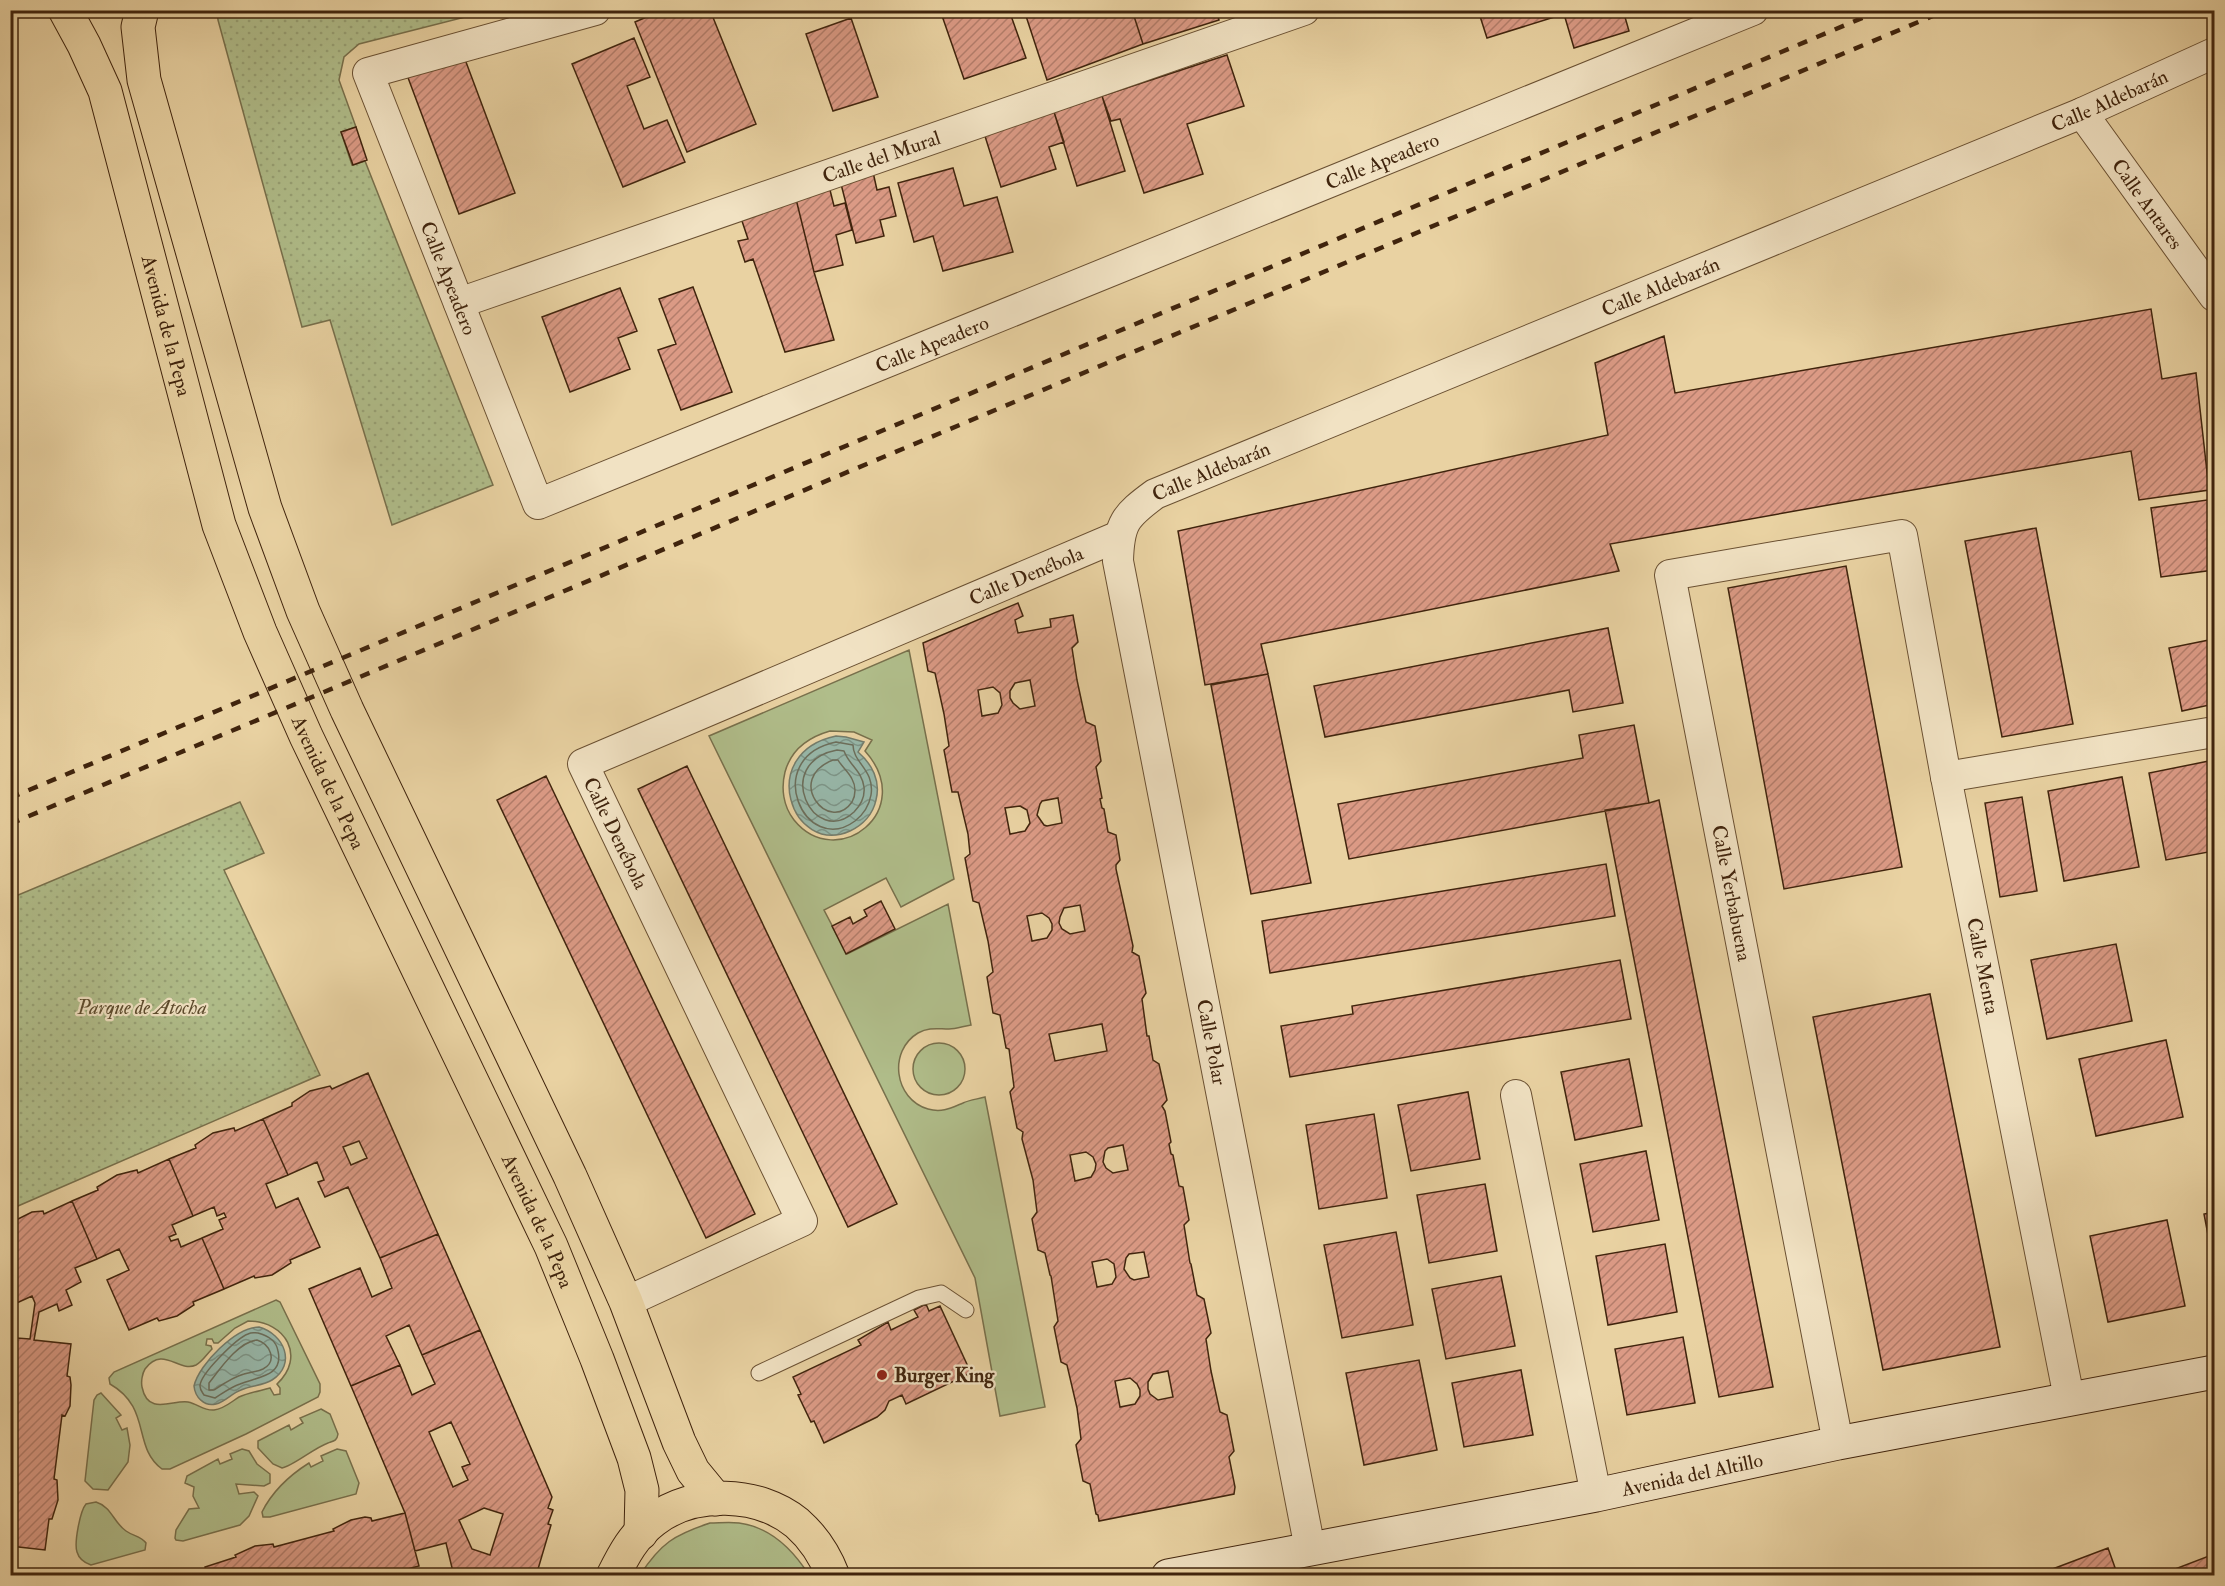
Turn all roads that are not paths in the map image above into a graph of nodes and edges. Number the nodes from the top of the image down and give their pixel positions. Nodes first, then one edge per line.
1 (65, 10) edge
2 (142, 10) edge
3 (595, 10) edge
4 (1304, 10) edge
5 (1753, 10) edge
6 (505, 22) edge
7 (2214, 53) edge
8 (2082, 113) junction
9 (2214, 296) edge
10 (459, 303) junction
11 (1902, 535) joint
12 (1119, 536) junction
13 (2214, 732) edge
14 (1946, 777) junction
15 (1516, 1095) dead end
16 (626, 1302) junction
17 (966, 1310) dead end
18 (2214, 1372) edge
19 (759, 1373) dead end
20 (2069, 1398) junction
21 (1838, 1443) junction
22 (1596, 1495) junction
23 (716, 1499) junction
24 (641, 1533) junction
25 (1310, 1549) junction
26 (613, 1575) edge
27 (833, 1575) edge
28 (1168, 1575) edge

1 - 24 main road, Avenida de la Pepa
2 - 16 main road
3 - 6 street
4 - 10 street, Calle del Mural
5 - 10 street, Calle Apeadero
6 - 10 street, Calle Apeadero
7 - 8 street, Calle Aldebarán
8 - 9 street, Calle Antares
8 - 12 street, Calle Aldebarán
11 - 14 street, Calle Menta
11 - 21 street, Calle Yerbabuena
12 - 16 street, Calle Denébola
12 - 25 street, Calle Polar
13 - 14 street
14 - 20 street, Calle Menta
15 - 22 street
16 - 23 main road
17 - 19 lane
18 - 20 street, Avenida del Altillo
20 - 21 street, Avenida del Altillo
21 - 22 street, Avenida del Altillo
22 - 25 street, Avenida del Altillo
23 - 24 main road
23 - 27 main road
24 - 26 main road
25 - 28 street, Avenida del Altillo

